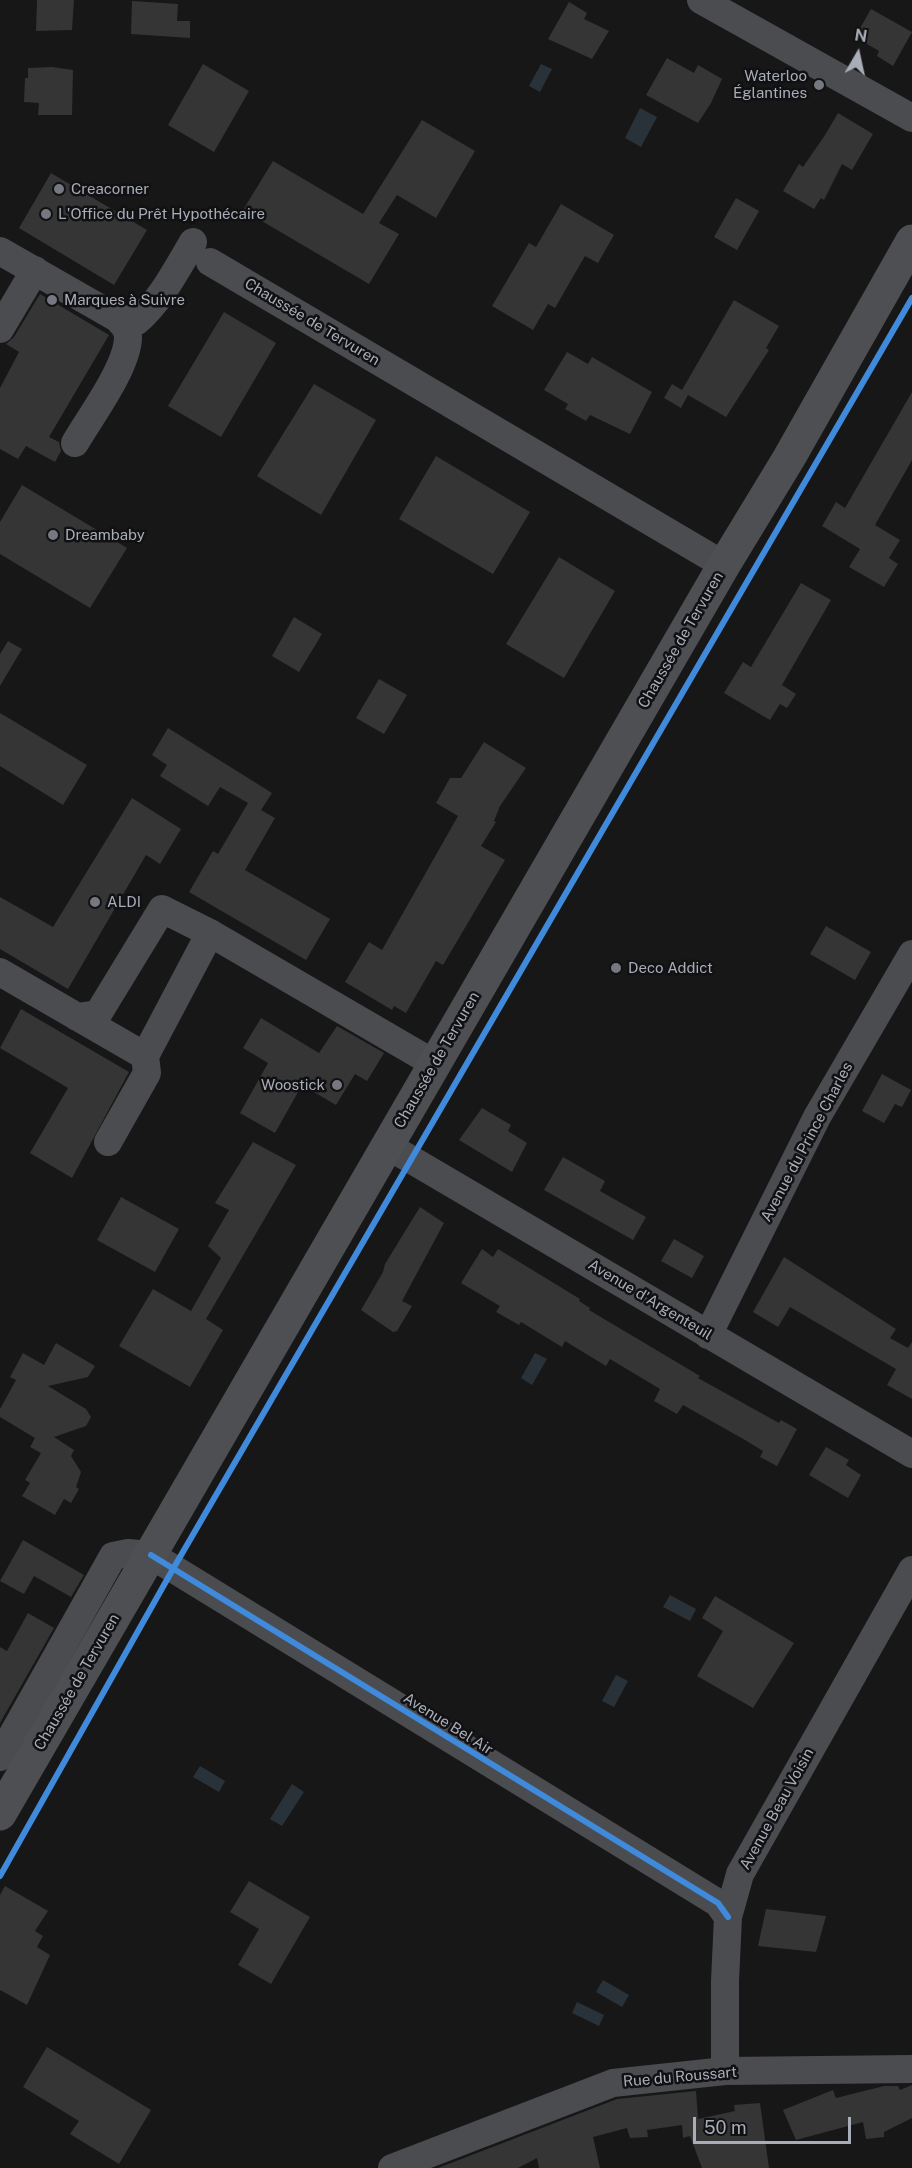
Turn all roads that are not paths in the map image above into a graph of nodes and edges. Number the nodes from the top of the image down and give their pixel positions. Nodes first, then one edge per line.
1 (701, 0) edge
2 (912, 118) edge
3 (912, 241) edge
4 (0, 251) edge
5 (35, 270) junction
6 (117, 318) junction
7 (0, 329) edge
8 (75, 443) dead end
9 (724, 566) junction
10 (210, 933) junction
11 (912, 954) edge
12 (0, 972) edge
13 (76, 1017) junction
14 (145, 1056) junction
15 (435, 1064) junction
16 (108, 1142) dead end
17 (388, 1146) junction
18 (708, 1335) junction
19 (912, 1454) edge
20 (151, 1555) junction
21 (912, 1570) edge
22 (0, 1757) edge
23 (1, 1810) edge
24 (728, 1917) junction
25 (912, 2069) edge
26 (725, 2071) junction
27 (392, 2168) edge

1 - 2 street
3 - 9 main road, Chaussée de Tervuren
4 - 5 street
5 - 6 street
5 - 7 street
6 - 8 street
6 - 9 street, Chaussée de Tervuren
9 - 15 main road, Chaussée de Tervuren
10 - 13 street
10 - 14 street
10 - 15 street
11 - 18 street, Avenue du Prince Charles
12 - 13 street
13 - 14 street
14 - 16 street
15 - 17 main road, Chaussée de Tervuren
17 - 18 street, Avenue d'Argenteuil
17 - 20 main road, Chaussée de Tervuren
18 - 19 street, Avenue d'Argenteuil
20 - 22 street, Chaussée de Tervuren
20 - 23 main road, Chaussée de Tervuren
20 - 24 street, Avenue Bel Air
21 - 24 street, Avenue Beau Voisin
24 - 26 street, Avenue Beau Voisin
25 - 26 street, Rue du Roussart
26 - 27 street, Rue du Roussart

